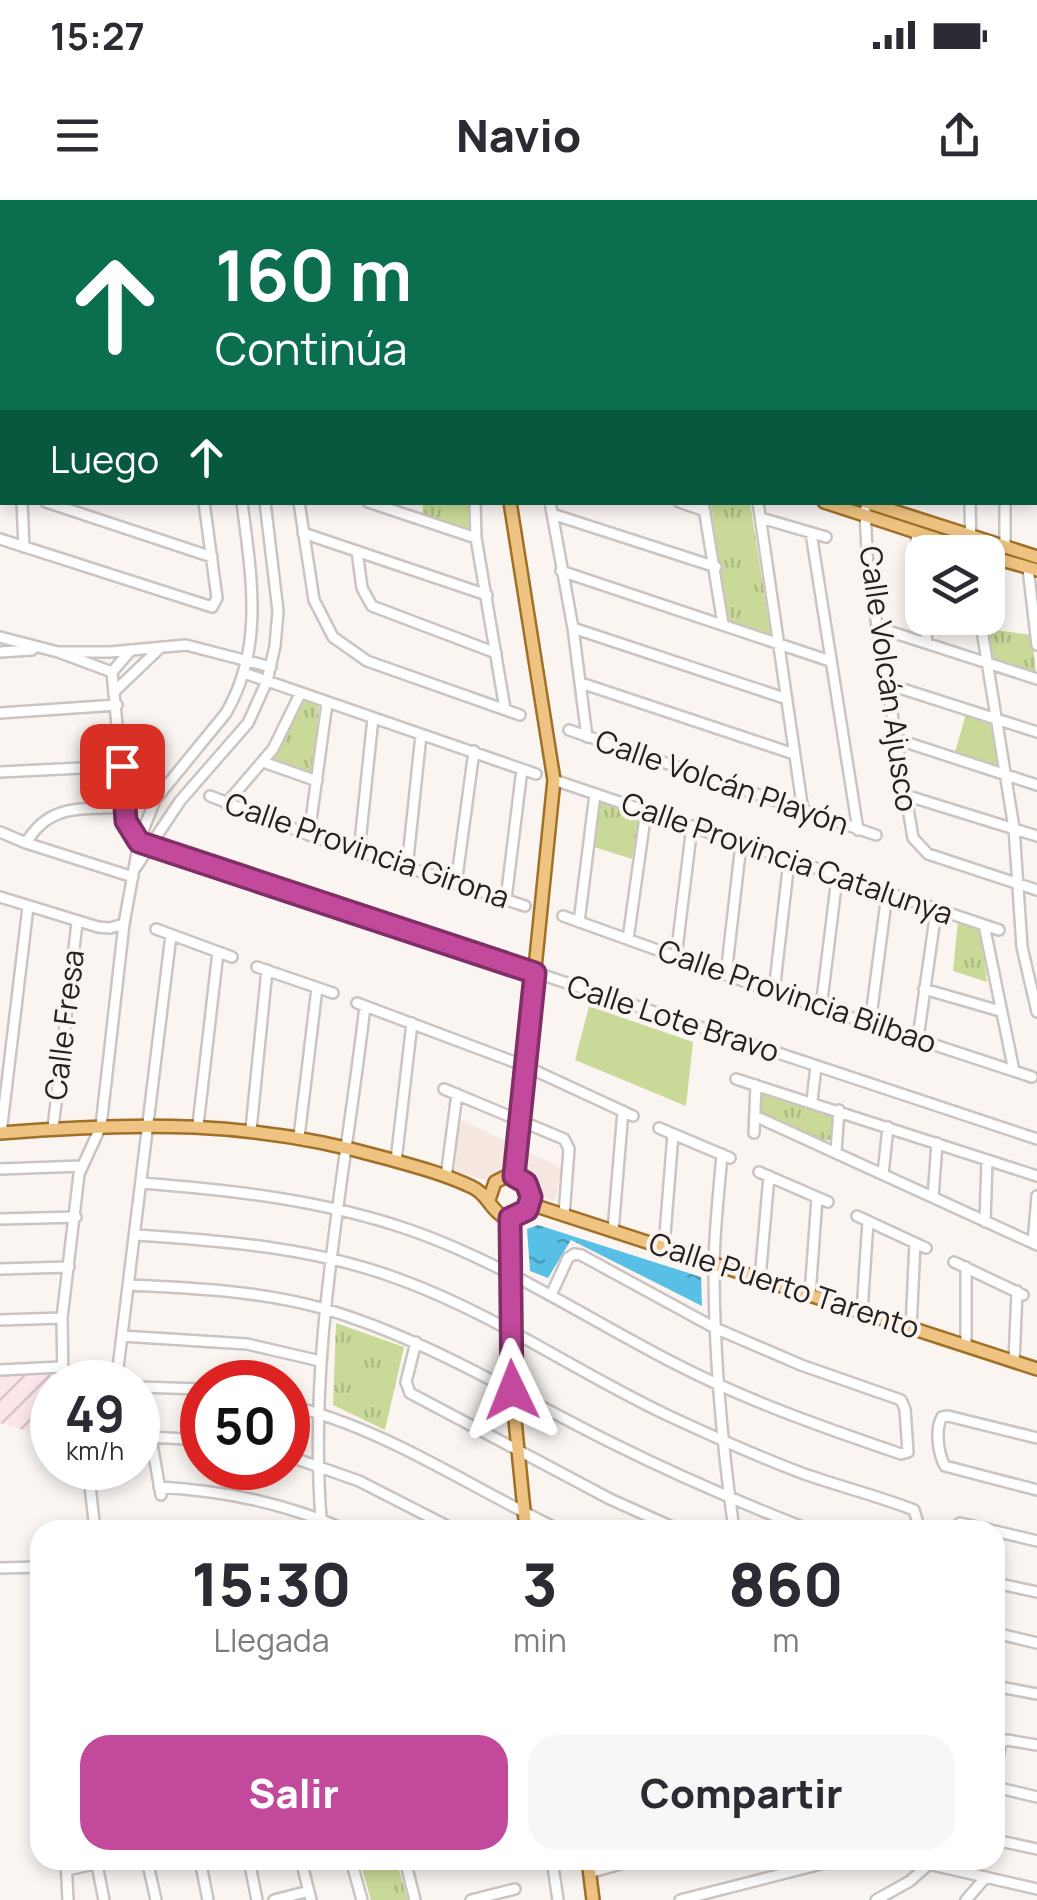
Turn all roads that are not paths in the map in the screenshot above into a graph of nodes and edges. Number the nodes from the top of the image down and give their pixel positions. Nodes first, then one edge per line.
1 (22, 505) edge
2 (55, 505) edge
3 (204, 505) edge
4 (242, 505) edge
5 (265, 505) edge
6 (299, 505) edge
7 (377, 505) edge
8 (475, 505) edge
9 (506, 505) edge
10 (759, 505) edge
11 (970, 505) edge
12 (1004, 505) edge
13 (704, 507) edge
14 (866, 507) edge
15 (551, 508) edge
16 (761, 518) junction
17 (303, 532) junction
18 (916, 532) junction
19 (810, 533) junction
20 (916, 535) edge
21 (927, 535) edge
22 (939, 535) edge
23 (972, 535) edge
24 (1005, 535) edge
25 (476, 538) junction
26 (826, 538) dead end
27 (0, 539) edge
28 (24, 547) junction
29 (1005, 548) edge
30 (357, 552) junction
31 (212, 557) junction
32 (1037, 557) edge
33 (1005, 561) edge
34 (716, 567) junction
35 (1032, 569) edge
36 (562, 572) junction
37 (487, 594) junction
38 (723, 624) junction
39 (876, 627) junction
40 (573, 628) junction
41 (925, 635) edge
42 (982, 635) edge
43 (0, 637) edge
44 (926, 642) junction
45 (776, 643) junction
46 (1037, 645) edge
47 (161, 648) junction
48 (38, 649) junction
49 (0, 652) edge
50 (58, 652) junction
51 (496, 653) junction
52 (128, 654) junction
53 (248, 660) junction
54 (830, 661) junction
55 (986, 662) junction
56 (144, 666) junction
57 (271, 667) junction
58 (112, 672) junction
59 (244, 673) junction
60 (1037, 679) edge
61 (267, 681) junction
62 (581, 683) junction
63 (887, 684) junction
64 (116, 690) junction
65 (300, 694) junction
66 (784, 698) junction
67 (327, 703) junction
68 (117, 704) junction
69 (505, 709) junction
70 (0, 714) edge
71 (520, 715) dead end
72 (373, 718) junction
73 (997, 719) junction
74 (569, 730) dead end
75 (1037, 732) edge
76 (420, 735) junction
77 (586, 737) junction
78 (896, 740) junction
79 (474, 751) junction
80 (794, 754) junction
81 (263, 762) junction
82 (122, 766) junction
83 (522, 769) junction
84 (0, 772) edge
85 (536, 774) dead end
86 (1006, 775) junction
87 (554, 780) junction
88 (317, 781) junction
89 (1037, 785) edge
90 (595, 794) junction
91 (906, 795) junction
92 (210, 796) dead end
93 (226, 804) junction
94 (125, 805) junction
95 (150, 807) junction
96 (646, 811) junction
97 (803, 811) junction
98 (126, 821) junction
99 (144, 826) junction
100 (692, 826) junction
101 (1014, 828) junction
102 (858, 830) junction
103 (160, 831) junction
104 (0, 832) edge
105 (309, 835) junction
106 (876, 835) dead end
107 (1037, 836) edge
108 (139, 842) junction
109 (26, 843) junction
110 (741, 844) junction
111 (152, 845) junction
112 (358, 852) junction
113 (789, 862) junction
114 (406, 868) junction
115 (134, 873) junction
116 (838, 878) junction
117 (456, 884) junction
118 (1018, 884) junction
119 (1037, 890) edge
120 (888, 894) junction
121 (0, 897) edge
122 (506, 899) junction
123 (525, 906) dead end
124 (28, 907) junction
125 (936, 911) junction
126 (563, 916) dead end
127 (78, 922) junction
128 (580, 922) junction
129 (124, 924) junction
130 (984, 925) junction
131 (156, 929) dead end
132 (999, 930) dead end
133 (171, 935) junction
134 (628, 939) junction
135 (218, 952) junction
136 (232, 957) dead end
137 (676, 957) junction
138 (535, 973) junction
139 (726, 975) junction
140 (317, 988) junction
141 (924, 988) junction
142 (333, 992) dead end
143 (774, 992) junction
144 (822, 1008) junction
145 (1000, 1011) junction
146 (1037, 1012) edge
147 (412, 1022) junction
148 (870, 1024) junction
149 (918, 1038) junction
150 (525, 1066) junction
151 (816, 1066) junction
152 (1014, 1072) junction
153 (1032, 1078) dead end
154 (736, 1079) dead end
155 (756, 1085) junction
156 (444, 1089) dead end
157 (457, 1094) junction
158 (812, 1101) junction
159 (839, 1110) junction
160 (623, 1111) junction
161 (634, 1116) dead end
162 (754, 1116) junction
163 (518, 1118) junction
164 (149, 1124) junction
165 (198, 1125) junction
166 (101, 1126) junction
167 (888, 1127) junction
168 (53, 1128) junction
169 (659, 1128) dead end
170 (251, 1129) junction
171 (1, 1132) edge
172 (754, 1133) dead end
173 (673, 1134) junction
174 (299, 1136) junction
175 (1037, 1139) edge
176 (937, 1143) junction
177 (348, 1148) junction
178 (836, 1152) junction
179 (987, 1160) junction
180 (396, 1161) junction
181 (82, 1166) junction
182 (0, 1169) edge
183 (883, 1174) junction
184 (446, 1176) junction
185 (514, 1176) junction
186 (1037, 1176) edge
187 (500, 1178) junction
188 (459, 1182) junction
189 (141, 1183) junction
190 (1037, 1196) edge
191 (933, 1197) junction
192 (817, 1198) junction
193 (489, 1200) junction
194 (828, 1202) dead end
195 (530, 1204) junction
196 (339, 1209) junction
197 (564, 1215) junction
198 (76, 1216) junction
199 (857, 1216) dead end
200 (510, 1218) junction
201 (0, 1220) edge
202 (868, 1221) junction
203 (986, 1222) junction
204 (614, 1231) junction
205 (136, 1235) junction
206 (1035, 1244) edge
207 (664, 1247) junction
208 (333, 1259) junction
209 (954, 1262) dead end
210 (714, 1264) junction
211 (966, 1267) junction
212 (69, 1268) junction
213 (0, 1269) edge
214 (510, 1273) junction
215 (760, 1279) junction
216 (129, 1285) junction
217 (551, 1295) junction
218 (810, 1295) junction
219 (325, 1309) junction
220 (862, 1312) junction
221 (62, 1318) junction
222 (0, 1320) edge
223 (715, 1328) junction
224 (912, 1328) junction
225 (510, 1330) junction
226 (122, 1336) junction
227 (416, 1342) junction
228 (966, 1346) junction
229 (61, 1360) edge
230 (120, 1360) edge
231 (320, 1361) junction
232 (1014, 1362) junction
233 (30, 1368) edge
234 (1037, 1369) edge
235 (0, 1370) edge
236 (716, 1383) junction
237 (512, 1390) junction
238 (310, 1410) edge
239 (318, 1412) junction
240 (1037, 1438) edge
241 (722, 1440) junction
242 (516, 1451) junction
243 (310, 1463) edge
244 (319, 1466) junction
245 (90, 1490) edge
246 (160, 1490) edge
247 (1037, 1490) edge
248 (730, 1499) junction
249 (523, 1513) junction
250 (93, 1520) edge
251 (311, 1520) edge
252 (322, 1520) edge
253 (436, 1520) edge
254 (524, 1520) edge
255 (538, 1520) edge
256 (658, 1520) edge
257 (733, 1520) edge
258 (784, 1520) edge
259 (918, 1520) edge
260 (1005, 1533) edge
261 (1037, 1541) edge
262 (30, 1566) edge
263 (0, 1568) edge
264 (1005, 1585) edge
265 (1037, 1592) edge
266 (1005, 1635) edge
267 (1037, 1643) edge
268 (1005, 1688) edge
269 (1037, 1694) edge
270 (1005, 1741) edge
271 (1037, 1745) edge
272 (1005, 1790) edge
273 (1037, 1797) edge
274 (1005, 1842) edge
275 (1037, 1848) edge
276 (67, 1870) edge
277 (98, 1870) edge
278 (149, 1870) edge
279 (202, 1870) edge
280 (251, 1870) edge
281 (304, 1870) edge
282 (354, 1870) edge
283 (407, 1870) edge
284 (554, 1870) edge
285 (589, 1870) edge
286 (798, 1870) edge
287 (922, 1870) edge
288 (957, 1870) edge
289 (986, 1876) junction
290 (516, 1888) dead end
291 (1037, 1891) edge
292 (310, 1896) edge
293 (68, 1900) edge
294 (104, 1900) edge
295 (156, 1900) edge
296 (208, 1900) edge
297 (257, 1900) edge
298 (274, 1900) edge
299 (362, 1900) edge
300 (415, 1900) edge
301 (471, 1900) edge
302 (558, 1900) edge
303 (592, 1900) edge
304 (680, 1900) edge
305 (876, 1900) edge
306 (966, 1900) edge
307 (1032, 1900) edge

1 - 28 street
2 - 31 street
3 - 31 street
4 - 53 street
5 - 57 street
6 - 17 street
7 - 25 street
8 - 25 street
9 - 87 main road
10 - 16 street
11 - 23 street
12 - 24 street
13 - 34 street
14 - 18 main road
14 - 22 main road
14 - 39 street, Calle Volcán Ajusco
15 - 34 street
15 - 36 street
16 - 19 street
16 - 45 street
17 - 30 street
17 - 69 street
18 - 20 street
18 - 21 main road
19 - 26 street
19 - 54 street
25 - 37 street
27 - 28 street
28 - 31 street
29 - 32 main road
30 - 37 street
30 - 51 street
33 - 35 main road
34 - 38 street
35 - 46 street
36 - 38 street
36 - 40 street
37 - 51 street
38 - 45 street
39 - 44 street
39 - 63 street, Calle Volcán Ajusco
40 - 62 street
40 - 66 street
41 - 44 street
42 - 55 street
43 - 48 street
44 - 55 street
45 - 54 street
45 - 66 street
47 - 52 street
47 - 53 street
47 - 56 street
48 - 49 street
48 - 50 street
50 - 52 street
50 - 58 street
51 - 69 street
52 - 56 street
52 - 58 street
53 - 57 street
53 - 59 street
54 - 102 street
55 - 60 street
55 - 73 street
56 - 64 street
57 - 61 street
58 - 64 street
59 - 61 street
59 - 95 street
61 - 65 street
61 - 103 street
62 - 77 street
62 - 80 street
63 - 73 street
63 - 78 street, Calle Volcán Ajusco
64 - 68 street
65 - 67 street
65 - 81 street
66 - 80 street
67 - 72 street
67 - 88 street
68 - 70 street
68 - 82 street
69 - 71 street
72 - 76 street
72 - 112 street
73 - 75 street
73 - 86 street
74 - 77 street, Calle Volcán Playón
76 - 79 street
76 - 114 street
77 - 97 street, Calle Volcán Playón
78 - 86 street
78 - 91 street, Calle Volcán Ajusco
79 - 83 street
79 - 117 street
80 - 97 street
81 - 88 street
81 - 93 street
82 - 84 street
82 - 94 street
83 - 85 street
83 - 122 street
86 - 89 street
86 - 101 street
87 - 90 street, Calle Provincia Catalunya
87 - 138 main road
88 - 105 street
90 - 96 street, Calle Provincia Catalunya
90 - 128 street
91 - 101 street
91 - 118 street, Calle Volcán Ajusco
92 - 93 street, Calle Provincia Girona
93 - 105 street, Calle Provincia Girona
94 - 95 street
94 - 98 street
94 - 109 street
95 - 99 street
96 - 100 street, Calle Provincia Catalunya
96 - 134 street
97 - 102 street, Calle Volcán Playón
98 - 99 street
98 - 108 street
99 - 103 street
99 - 108 street
100 - 110 street, Calle Provincia Catalunya
100 - 137 street
101 - 107 street
101 - 118 street
102 - 106 street, Calle Volcán Playón
103 - 111 street
104 - 109 street
105 - 112 street, Calle Provincia Girona
108 - 111 street, Calle Lote Bravo
108 - 115 street
109 - 115 street
110 - 113 street, Calle Provincia Catalunya
110 - 139 street
111 - 115 street
111 - 138 street, Calle Lote Bravo
112 - 114 street, Calle Provincia Girona
113 - 116 street, Calle Provincia Catalunya
113 - 143 street
114 - 117 street, Calle Provincia Girona
115 - 129 street
116 - 120 street, Calle Provincia Catalunya
116 - 144 street
117 - 122 street, Calle Provincia Girona
118 - 119 street, Calle Volcán Ajusco
118 - 146 street
120 - 125 street, Calle Provincia Catalunya
120 - 148 street
121 - 124 street
122 - 123 street, Calle Provincia Girona
124 - 127 street
124 - 171 street
125 - 130 street, Calle Provincia Catalunya
125 - 141 street
126 - 128 street, Calle Provincia Bilbao
127 - 129 street
127 - 168 street, Calle Fresa
128 - 134 street, Calle Provincia Bilbao
129 - 166 street
130 - 132 street, Calle Provincia Catalunya
130 - 145 street
131 - 133 street
133 - 135 street
133 - 164 street
134 - 137 street, Calle Provincia Bilbao
135 - 136 street
135 - 165 street
137 - 139 street, Calle Provincia Bilbao
138 - 150 main road
138 - 151 street, Calle Lote Bravo
139 - 143 street, Calle Provincia Bilbao
140 - 142 street
140 - 170 street
140 - 174 street
141 - 145 street
141 - 149 street
143 - 144 street, Calle Provincia Bilbao
144 - 148 street, Calle Provincia Bilbao
145 - 152 street
147 - 150 street
147 - 177 street
147 - 180 street
148 - 149 street, Calle Provincia Bilbao
149 - 152 street, Calle Provincia Bilbao
150 - 160 street
150 - 163 main road
151 - 158 street
151 - 175 street, Calle Lote Bravo
152 - 153 street, Calle Provincia Bilbao
154 - 155 street
155 - 158 street
155 - 162 street
156 - 157 street
157 - 163 street
157 - 184 street
158 - 159 street
159 - 167 street
159 - 178 street
160 - 161 street
160 - 204 street
162 - 172 street
162 - 178 street
163 - 185 main road
163 - 197 street
164 - 165 main road
164 - 166 main road
164 - 189 street
165 - 170 main road
166 - 168 main road
166 - 181 street
167 - 176 street
167 - 183 street
168 - 171 main road
169 - 173 street
170 - 174 main road
173 - 207 street
173 - 210 street
174 - 177 main road
176 - 179 street
176 - 191 street
177 - 180 main road
177 - 196 street
178 - 183 street
179 - 186 street
179 - 203 street
180 - 184 main road
181 - 182 street
181 - 198 street
183 - 191 street
184 - 188 main road
185 - 187 main road
185 - 195 main road
187 - 188 main road
187 - 193 main road
188 - 193 main road
189 - 196 street
189 - 205 street
190 - 206 street
191 - 203 street
192 - 194 street
192 - 215 street
192 - 218 street
193 - 200 main road
195 - 197 main road, Calle Puerto Tarento
195 - 200 main road
196 - 208 street
196 - 214 street
197 - 204 main road, Calle Puerto Tarento
198 - 201 street
198 - 212 street
199 - 202 street
200 - 214 main road
202 - 220 street
202 - 224 street
203 - 206 street
204 - 207 main road, Calle Puerto Tarento
205 - 208 street
205 - 216 street
207 - 210 main road, Calle Puerto Tarento
208 - 219 street
208 - 225 street
209 - 211 street
210 - 215 main road, Calle Puerto Tarento
210 - 223 street
211 - 228 street
211 - 232 street
212 - 213 street
212 - 221 street
214 - 217 street
214 - 225 main road
215 - 218 main road, Calle Puerto Tarento
216 - 219 street
216 - 226 street
217 - 223 street
217 - 236 street
218 - 220 main road, Calle Puerto Tarento
219 - 227 street
219 - 231 street
220 - 224 main road, Calle Puerto Tarento
221 - 222 street
221 - 229 street
223 - 236 street
223 - 236 street
224 - 228 main road, Calle Puerto Tarento
225 - 237 main road
225 - 241 street
226 - 230 street
226 - 231 street
227 - 237 street
227 - 242 street
228 - 232 main road, Calle Puerto Tarento
231 - 239 street
232 - 234 main road, Calle Puerto Tarento
233 - 235 street
236 - 241 street
237 - 242 main road
237 - 248 street
238 - 239 street
239 - 244 street
239 - 249 street
240 - 247 street
241 - 248 street
241 - 259 street
242 - 249 main road
242 - 256 street
243 - 244 street
244 - 252 street
244 - 253 street
245 - 250 street
246 - 251 street
248 - 257 street
248 - 258 street
249 - 254 main road
249 - 255 street
260 - 261 street
262 - 263 street
264 - 265 street
266 - 267 street
268 - 269 street
270 - 271 street
272 - 273 street
274 - 275 street
276 - 293 street
277 - 294 street
278 - 295 street
279 - 296 street
280 - 297 street
281 - 292 street
282 - 299 street
283 - 300 street
284 - 302 street
285 - 303 main road
286 - 304 street
287 - 305 street
288 - 289 street
289 - 291 street
289 - 306 street
290 - 301 street
291 - 307 street
292 - 298 street

